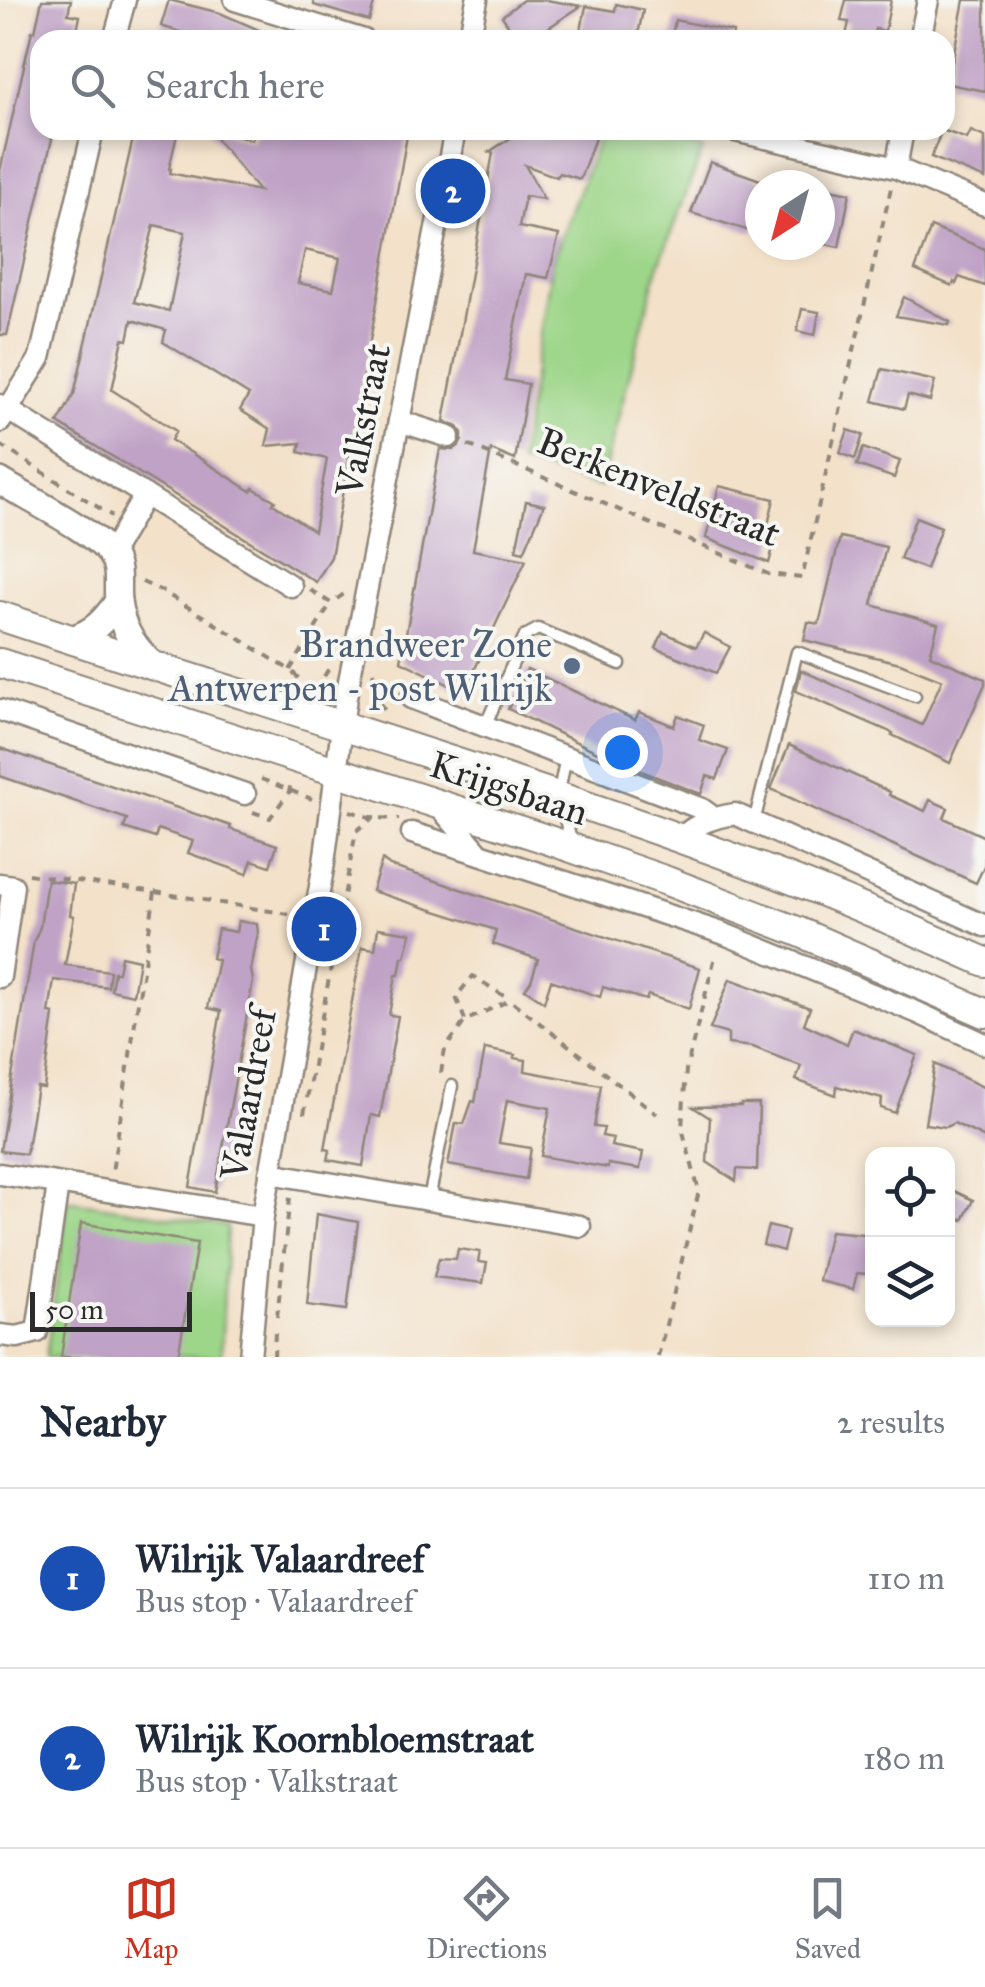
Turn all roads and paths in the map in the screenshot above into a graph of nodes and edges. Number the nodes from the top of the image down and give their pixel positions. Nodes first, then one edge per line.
1 (124, 0) edge
2 (235, 0) edge
3 (476, 0) edge
4 (928, 0) edge
5 (116, 30) edge
6 (332, 30) edge
7 (471, 30) edge
8 (922, 30) edge
9 (91, 140) edge
10 (453, 140) edge
11 (774, 140) edge
12 (901, 140) edge
13 (896, 168) junction
14 (985, 205) edge
15 (2, 412) edge
16 (399, 421) junction
17 (449, 437) joint
18 (0, 481) edge
19 (145, 495) junction
20 (110, 553) junction
21 (291, 586) joint
22 (344, 594) dead end
23 (128, 596) junction
24 (330, 603) junction
25 (0, 616) edge
26 (70, 639) junction
27 (0, 663) edge
28 (620, 664) dead end
29 (155, 668) junction
30 (290, 670) junction
31 (310, 689) dead end
32 (915, 696) dead end
33 (412, 698) dead end
34 (382, 707) dead end
35 (0, 710) edge
36 (387, 713) dead end
37 (342, 724) junction
38 (485, 726) junction
39 (566, 757) junction
40 (336, 772) junction
41 (290, 792) dead end
42 (245, 794) dead end
43 (302, 796) dead end
44 (558, 796) junction
45 (438, 804) junction
46 (714, 817) junction
47 (372, 818) dead end
48 (754, 822) junction
49 (412, 832) dead end
50 (680, 839) junction
51 (574, 848) junction
52 (480, 854) junction
53 (7, 882) edge
54 (154, 892) junction
55 (314, 918) junction
56 (985, 926) edge
57 (722, 933) junction
58 (985, 962) edge
59 (0, 977) edge
60 (510, 1000) junction
61 (985, 1013) edge
62 (465, 1021) junction
63 (985, 1044) edge
64 (438, 1086) dead end
65 (452, 1086) dead end
66 (657, 1114) dead end
67 (302, 1122) dead end
68 (270, 1173) junction
69 (0, 1174) edge
70 (292, 1177) junction
71 (58, 1184) junction
72 (109, 1192) junction
73 (429, 1200) junction
74 (263, 1216) junction
75 (580, 1226) dead end
76 (0, 1335) edge
77 (250, 1357) edge
78 (274, 1357) edge
79 (658, 1357) edge

1 - 5 street
2 - 6 street
3 - 7 street
4 - 8 street
9 - 15 street
10 - 16 street, Valkstraat
11 - 13 street
12 - 13 street
13 - 14 street
13 - 17 path, Berkenveldstraat
15 - 19 street
16 - 17 street
16 - 37 street, Valkstraat
18 - 20 street
19 - 20 street
19 - 21 street
20 - 23 street
21 - 24 path
22 - 24 path
23 - 26 street
23 - 29 street
23 - 30 path
24 - 30 path
25 - 26 main road, Krijgsbaan
26 - 29 main road, Krijgsbaan
27 - 40 main road, Krijgsbaan
28 - 38 lane
29 - 37 main road, Krijgsbaan
30 - 31 path
32 - 48 lane
33 - 38 street
34 - 36 path
35 - 42 street
37 - 40 street, Valaardreef
37 - 44 main road, Krijgsbaan
38 - 39 street
39 - 44 lane
39 - 46 street
40 - 45 main road, Krijgsbaan
40 - 55 street, Valaardreef
41 - 43 path
44 - 50 main road, Krijgsbaan
44 - 51 lane
45 - 51 main road, Krijgsbaan
45 - 52 street
46 - 48 street
46 - 50 street
47 - 67 path
48 - 56 street
49 - 52 street
50 - 58 main road, Krijgsbaan
51 - 61 main road, Krijgsbaan
52 - 57 street
53 - 54 path
53 - 59 street
54 - 55 path
54 - 72 path
55 - 68 street, Valaardreef
57 - 63 street
57 - 79 path
60 - 62 path
60 - 62 path
60 - 66 path
62 - 64 path
65 - 73 lane
68 - 70 street
68 - 74 street, Valaardreef
69 - 71 street
70 - 73 street
70 - 78 path
71 - 72 street
71 - 76 street
72 - 74 street
73 - 75 street
74 - 77 street, Valaardreef

